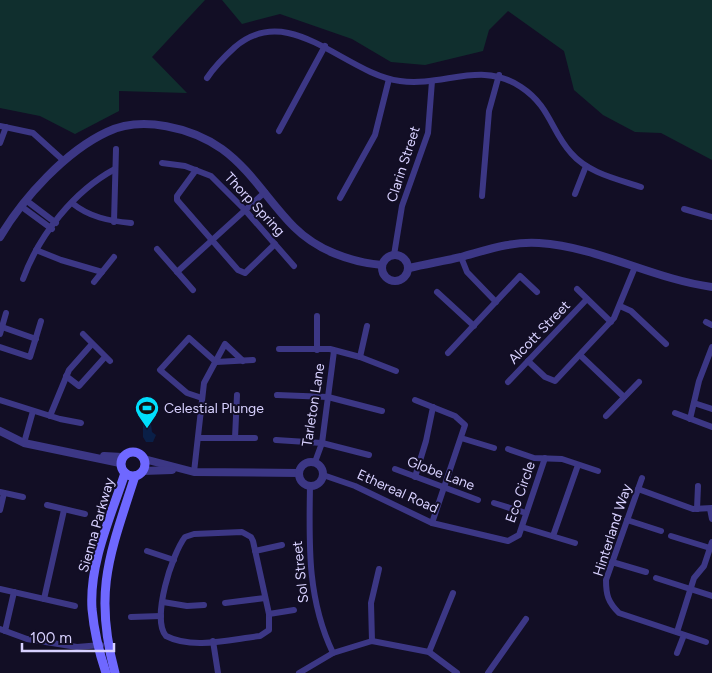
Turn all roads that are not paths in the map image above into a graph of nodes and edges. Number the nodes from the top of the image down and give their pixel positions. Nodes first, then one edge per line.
1 (325, 46) junction
2 (499, 75) junction
3 (207, 78) dead end
4 (389, 80) junction
5 (432, 81) junction
6 (3, 127) edge
7 (279, 131) dead end
8 (0, 143) edge
9 (116, 148) dead end
10 (64, 161) junction
11 (162, 163) dead end
12 (586, 166) junction
13 (115, 169) junction
14 (196, 170) junction
15 (642, 187) dead end
16 (265, 192) junction
17 (575, 194) dead end
18 (482, 196) dead end
19 (340, 198) dead end
20 (72, 203) junction
21 (25, 204) junction
22 (684, 209) dead end
23 (246, 210) junction
24 (712, 218) edge
25 (114, 222) junction
26 (131, 222) dead end
27 (54, 226) junction
28 (0, 237) edge
29 (212, 242) junction
30 (274, 244) junction
31 (157, 249) dead end
32 (36, 250) junction
33 (394, 254) junction
34 (461, 257) junction
35 (114, 258) dead end
36 (382, 265) junction
37 (294, 266) dead end
38 (635, 267) junction
39 (408, 268) junction
40 (102, 272) junction
41 (178, 272) junction
42 (23, 279) dead end
43 (94, 282) dead end
44 (712, 287) edge
45 (577, 288) dead end
46 (193, 290) dead end
47 (436, 292) dead end
48 (537, 292) dead end
49 (587, 299) junction
50 (496, 302) junction
51 (620, 306) junction
52 (6, 313) dead end
53 (317, 316) dead end
54 (42, 321) dead end
55 (611, 322) junction
56 (367, 326) dead end
57 (474, 326) junction
58 (1, 331) edge
59 (83, 334) dead end
60 (36, 339) junction
61 (92, 344) junction
62 (666, 344) dead end
63 (0, 347) edge
64 (712, 347) edge
65 (279, 349) dead end
66 (317, 350) junction
67 (334, 350) junction
68 (448, 353) dead end
69 (580, 355) junction
70 (360, 357) junction
71 (253, 360) dead end
72 (243, 361) junction
73 (528, 361) junction
74 (216, 362) junction
75 (396, 371) dead end
76 (66, 376) junction
77 (508, 382) dead end
78 (639, 382) dead end
79 (236, 395) dead end
80 (277, 395) dead end
81 (328, 397) junction
82 (624, 397) junction
83 (202, 398) junction
84 (0, 400) edge
85 (415, 400) dead end
86 (694, 403) junction
87 (433, 407) junction
88 (712, 409) edge
89 (33, 411) junction
90 (382, 411) dead end
91 (675, 413) dead end
92 (50, 416) junction
93 (606, 416) dead end
94 (690, 419) junction
95 (81, 423) dead end
96 (712, 427) edge
97 (0, 431) edge
98 (198, 438) junction
99 (235, 438) junction
100 (255, 438) dead end
101 (461, 438) junction
102 (276, 440) dead end
103 (24, 443) junction
104 (322, 443) junction
105 (494, 448) dead end
106 (508, 450) dead end
107 (369, 455) dead end
108 (144, 458) junction
109 (545, 458) junction
110 (121, 460) junction
111 (315, 462) junction
112 (578, 465) junction
113 (395, 469) dead end
114 (181, 470) junction
115 (598, 471) dead end
116 (194, 472) junction
117 (298, 473) junction
118 (125, 474) junction
119 (139, 474) junction
120 (323, 475) junction
121 (415, 477) junction
122 (642, 478) dead end
123 (310, 486) junction
124 (698, 486) dead end
125 (444, 489) junction
126 (638, 489) junction
127 (2, 492) edge
128 (23, 497) dead end
129 (478, 500) dead end
130 (494, 503) dead end
131 (47, 505) dead end
132 (711, 508) edge
133 (697, 509) junction
134 (0, 510) edge
135 (64, 510) junction
136 (526, 513) junction
137 (85, 514) dead end
138 (712, 519) edge
139 (627, 520) junction
140 (432, 523) junction
141 (522, 526) junction
142 (661, 531) dead end
143 (519, 535) joint
144 (553, 536) junction
145 (671, 536) dead end
146 (574, 543) dead end
147 (282, 545) dead end
148 (711, 545) edge
149 (146, 551) dead end
150 (255, 551) junction
151 (174, 560) junction
152 (612, 562) junction
153 (379, 569) dead end
154 (646, 572) dead end
155 (656, 578) dead end
156 (0, 589) edge
157 (690, 589) junction
158 (14, 592) junction
159 (453, 593) dead end
160 (712, 596) edge
161 (265, 598) junction
162 (44, 599) junction
163 (163, 602) junction
164 (225, 603) dead end
165 (204, 605) dead end
166 (74, 606) dead end
167 (294, 610) dead end
168 (269, 614) junction
169 (161, 616) junction
170 (131, 617) dead end
171 (526, 619) dead end
172 (2, 630) edge
173 (680, 634) junction
174 (213, 641) junction
175 (372, 642) junction
176 (706, 642) dead end
177 (102, 644) junction
178 (429, 652) junction
179 (333, 653) junction
180 (677, 653) dead end
181 (106, 673) edge
182 (115, 673) edge
183 (218, 673) edge
184 (299, 673) edge
185 (457, 673) edge
186 (488, 673) edge

1 - 3 street
1 - 4 street
1 - 7 street
2 - 5 street
2 - 12 street
2 - 18 street
4 - 5 street
4 - 19 street
5 - 33 street, Clarin Street
6 - 8 street
6 - 10 street
9 - 13 street
10 - 16 street
10 - 21 street
11 - 14 street, Thorp Spring
12 - 15 street
12 - 17 street
13 - 20 street
13 - 25 street
14 - 23 street, Thorp Spring
14 - 29 street
16 - 23 street
16 - 36 street
20 - 25 street
20 - 27 street
21 - 27 street
21 - 28 street
22 - 24 street
23 - 29 street
23 - 30 street, Thorp Spring
25 - 26 street
27 - 32 street
29 - 30 street
29 - 41 street
30 - 37 street, Thorp Spring
31 - 41 street
32 - 40 street
32 - 42 street
33 - 36 street
33 - 39 street
34 - 38 street
34 - 39 street
34 - 50 street
35 - 40 street
36 - 39 street
38 - 44 street
38 - 51 street
40 - 43 street
41 - 46 street
45 - 49 street
47 - 57 street
48 - 50 street
49 - 55 street
49 - 73 street, Alcott Street
50 - 57 street
51 - 55 street
51 - 62 street
52 - 58 street
53 - 66 street
54 - 60 street
55 - 69 street
56 - 70 street
57 - 68 street
58 - 60 street
59 - 61 street
60 - 63 street
61 - 76 street
61 - 76 street
64 - 86 street
65 - 66 street
66 - 67 street
67 - 70 street
67 - 81 street, Tarleton Lane
69 - 73 street
69 - 82 street
70 - 75 street
71 - 72 street
72 - 74 street
72 - 74 street
73 - 77 street, Alcott Street
74 - 83 street
74 - 83 street
76 - 92 street
78 - 82 street
79 - 99 street
80 - 81 street
81 - 90 street
81 - 104 street, Tarleton Lane
82 - 93 street
83 - 98 street
84 - 89 street
85 - 87 street
86 - 88 street
86 - 94 street
87 - 101 street
87 - 121 street
89 - 92 street
89 - 103 street
91 - 94 street
92 - 95 street
94 - 96 street
97 - 103 street
98 - 99 street
98 - 116 street
99 - 100 street
101 - 105 street
101 - 125 street
102 - 104 street
103 - 110 street
104 - 107 street
104 - 111 street, Tarleton Lane
106 - 109 street
108 - 110 main road
108 - 114 street
108 - 119 main road
109 - 112 street
109 - 136 street, Eco Circle
110 - 118 main road
111 - 117 street
111 - 120 street
112 - 115 street
112 - 144 street
113 - 121 street, Globe Lane
114 - 116 street
114 - 119 street
116 - 117 street
117 - 123 street
118 - 119 main road
118 - 177 main road, Sienna Parkway
119 - 177 main road, Sienna Parkway
120 - 123 street
120 - 140 street, Ethereal Road
121 - 125 street, Globe Lane
122 - 126 street, Hinterland Way
123 - 179 street, Sol Street
124 - 133 street
125 - 129 street, Globe Lane
125 - 140 street
126 - 133 street
126 - 139 street, Hinterland Way
127 - 128 street
127 - 134 street
130 - 136 street
131 - 135 street
132 - 133 street
132 - 138 street
135 - 137 street
135 - 162 street
136 - 141 street, Eco Circle
139 - 142 street
139 - 152 street, Hinterland Way
140 - 143 street, Ethereal Road
141 - 143 street, Eco Circle
141 - 144 street
144 - 146 street
145 - 148 street
147 - 150 street
148 - 157 street
149 - 151 street
150 - 151 street
150 - 161 street
151 - 163 street
152 - 154 street
152 - 173 street, Hinterland Way
153 - 175 street
155 - 157 street
156 - 158 street
157 - 160 street
157 - 173 street
158 - 162 street
158 - 172 street
159 - 178 street
161 - 164 street
161 - 168 street
162 - 166 street
163 - 165 street
163 - 169 street
167 - 168 street
168 - 174 street
169 - 170 street
169 - 174 street
171 - 186 street
172 - 177 street
173 - 176 street, Hinterland Way
173 - 180 street
174 - 183 street
175 - 178 street
175 - 179 street
177 - 181 main road, Sienna Parkway
177 - 182 main road, Sienna Parkway
178 - 185 street
179 - 184 street

